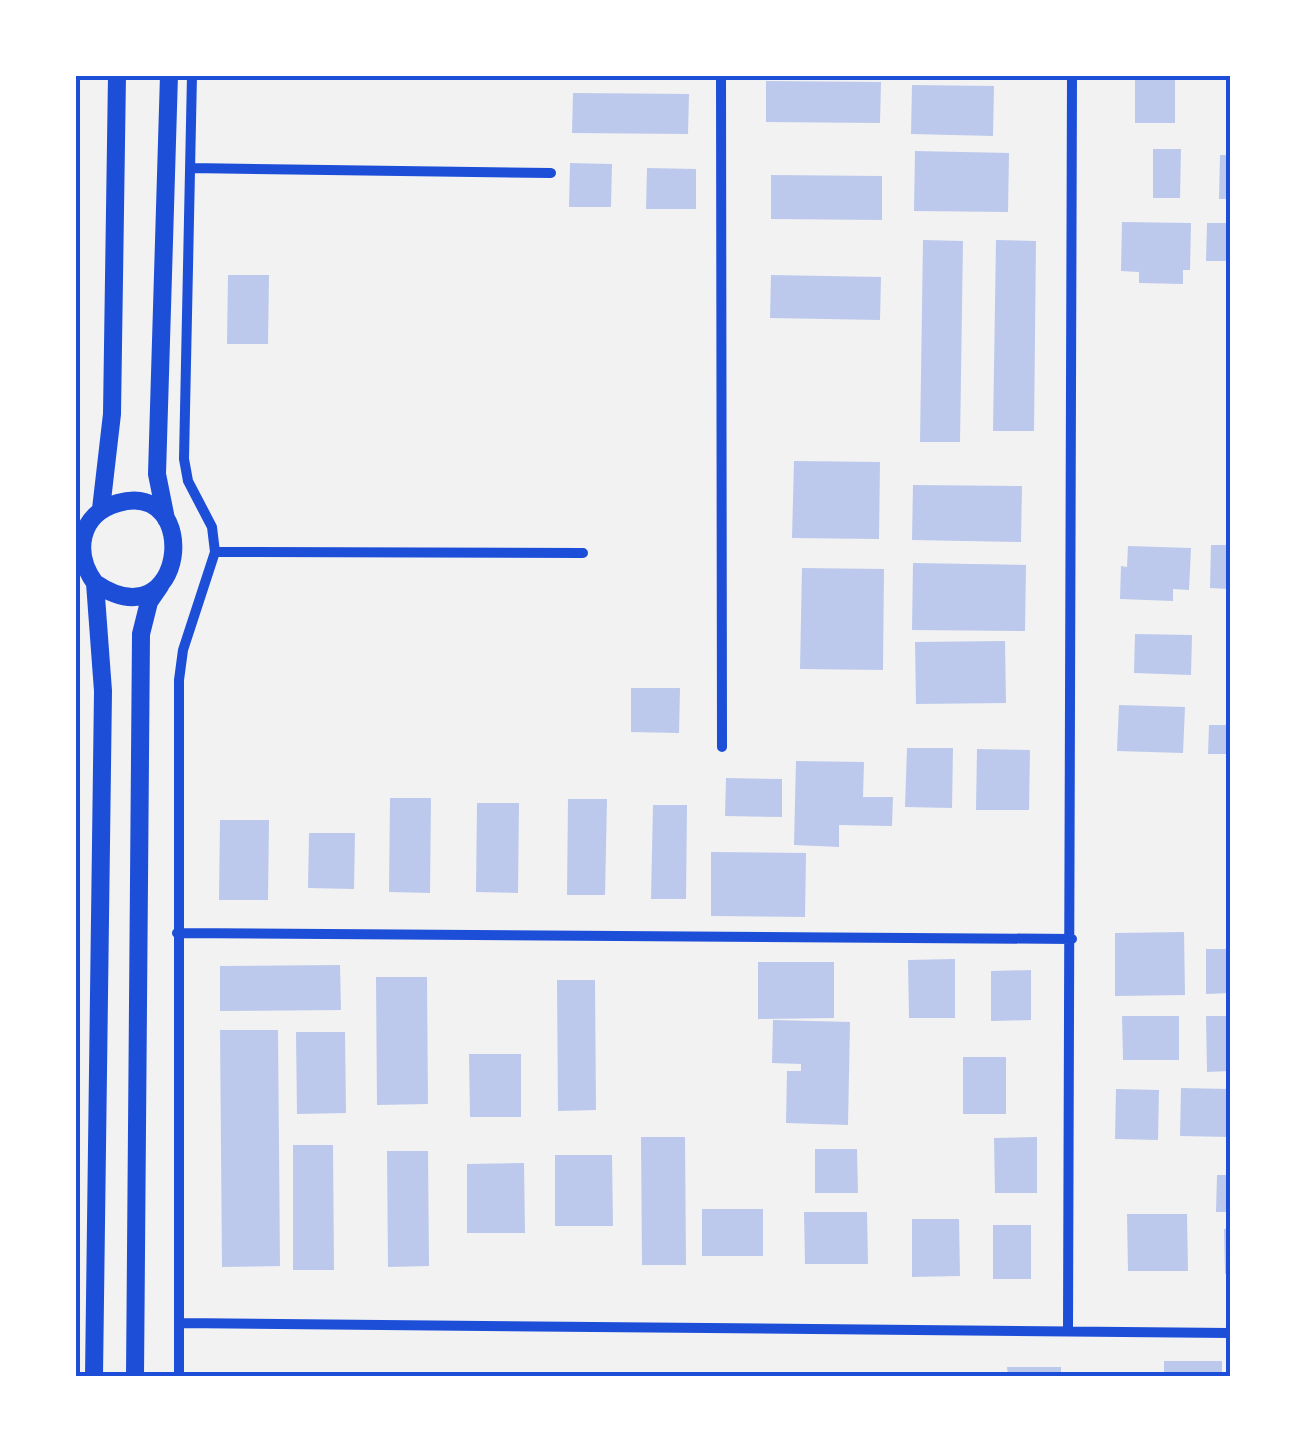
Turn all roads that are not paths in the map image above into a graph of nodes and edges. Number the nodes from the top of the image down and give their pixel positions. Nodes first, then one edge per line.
1 (117, 75) edge
2 (168, 75) edge
3 (192, 75) edge
4 (721, 75) edge
5 (1072, 75) edge
6 (190, 168) junction
7 (551, 174) dead end
8 (101, 509) junction
9 (166, 520) junction
10 (78, 544) edge
11 (215, 552) junction
12 (583, 553) dead end
13 (95, 583) junction
14 (162, 584) junction
15 (722, 747) dead end
16 (177, 933) junction
17 (1072, 939) junction
18 (178, 1323) junction
19 (1068, 1329) junction
20 (1230, 1333) edge
21 (94, 1376) edge
22 (135, 1376) edge
23 (179, 1376) edge

1 - 8 main road
2 - 9 main road
3 - 6 street
4 - 15 street
5 - 17 street
6 - 7 street
6 - 11 street
8 - 9 main road
8 - 10 main road
9 - 14 main road
10 - 13 main road
11 - 12 street
11 - 16 street
13 - 14 main road
13 - 21 main road
14 - 22 main road
16 - 17 street
16 - 18 street
17 - 19 street
18 - 19 street
18 - 23 street
19 - 20 street

